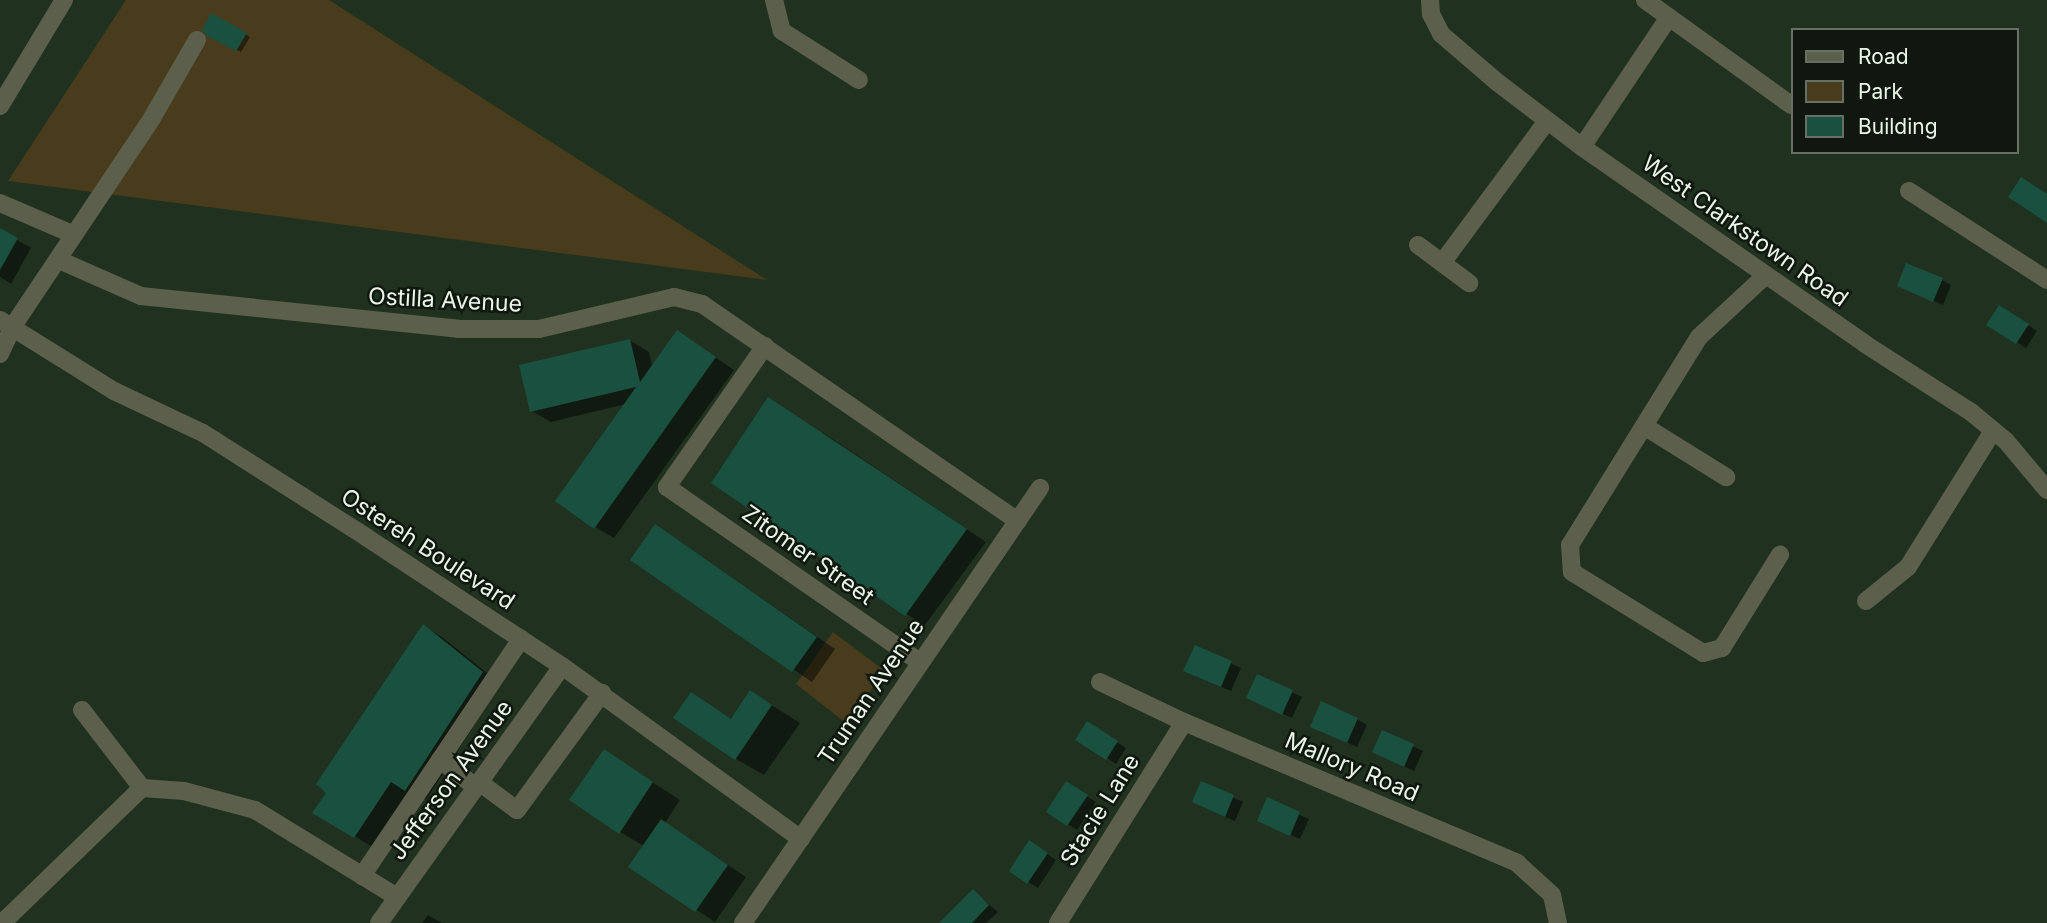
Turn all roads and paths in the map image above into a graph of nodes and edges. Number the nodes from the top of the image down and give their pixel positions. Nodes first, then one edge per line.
1 (64, 0) edge
2 (774, 0) edge
3 (1430, 0) edge
4 (1645, 0) edge
5 (1670, 17) junction
6 (197, 40) dead end
7 (859, 80) dead end
8 (1791, 105) dead end
9 (0, 106) edge
10 (1547, 121) junction
11 (1582, 147) junction
12 (1909, 191) dead end
13 (0, 203) edge
14 (72, 234) junction
15 (1418, 245) dead end
16 (59, 260) junction
17 (1442, 263) junction
18 (1766, 275) junction
19 (2047, 279) edge
20 (1469, 283) dead end
21 (6, 323) edge
22 (765, 346) junction
23 (0, 354) edge
24 (1644, 426) junction
25 (1993, 430) junction
26 (1726, 477) dead end
27 (1040, 488) dead end
28 (2047, 491) edge
29 (1018, 521) junction
30 (1780, 555) dead end
31 (1866, 601) dead end
32 (521, 639) junction
33 (920, 662) junction
34 (562, 666) junction
35 (1100, 682) dead end
36 (602, 694) junction
37 (82, 710) dead end
38 (1184, 722) junction
39 (440, 760) junction
40 (478, 784) junction
41 (142, 788) junction
42 (801, 839) junction
43 (362, 876) junction
44 (397, 897) junction
45 (2, 923) edge
46 (380, 923) edge
47 (743, 923) edge
48 (1058, 923) edge
49 (1558, 923) edge

1 - 9 street
2 - 7 street
3 - 10 street, West Clarkstown Road
4 - 5 street
5 - 8 street
5 - 11 street
6 - 14 street
10 - 11 street, West Clarkstown Road
10 - 17 street
11 - 18 street, West Clarkstown Road
12 - 19 street
13 - 14 street
14 - 16 street
15 - 17 street
16 - 21 street
16 - 22 street, Ostilla Avenue
17 - 20 street
18 - 24 street
18 - 25 street, West Clarkstown Road
21 - 23 street
21 - 32 street, Ostereh Boulevard
22 - 29 street, Ostilla Avenue
22 - 33 street, Zitomer Street
24 - 26 street
24 - 30 street
25 - 28 street, West Clarkstown Road
25 - 31 street
27 - 29 street, Truman Avenue
29 - 33 street, Truman Avenue
32 - 34 street, Ostereh Boulevard
32 - 39 street
33 - 42 street, Truman Avenue
34 - 36 street, Ostereh Boulevard
34 - 40 street, Jefferson Avenue
35 - 38 street, Mallory Road
36 - 40 street
36 - 42 street, Ostereh Boulevard
37 - 41 street
38 - 48 street, Stacie Lane
38 - 49 street, Mallory Road
39 - 40 street
39 - 43 street
40 - 44 street, Jefferson Avenue
41 - 43 street
41 - 45 street
42 - 47 street, Truman Avenue
43 - 44 street
44 - 46 street, Jefferson Avenue

